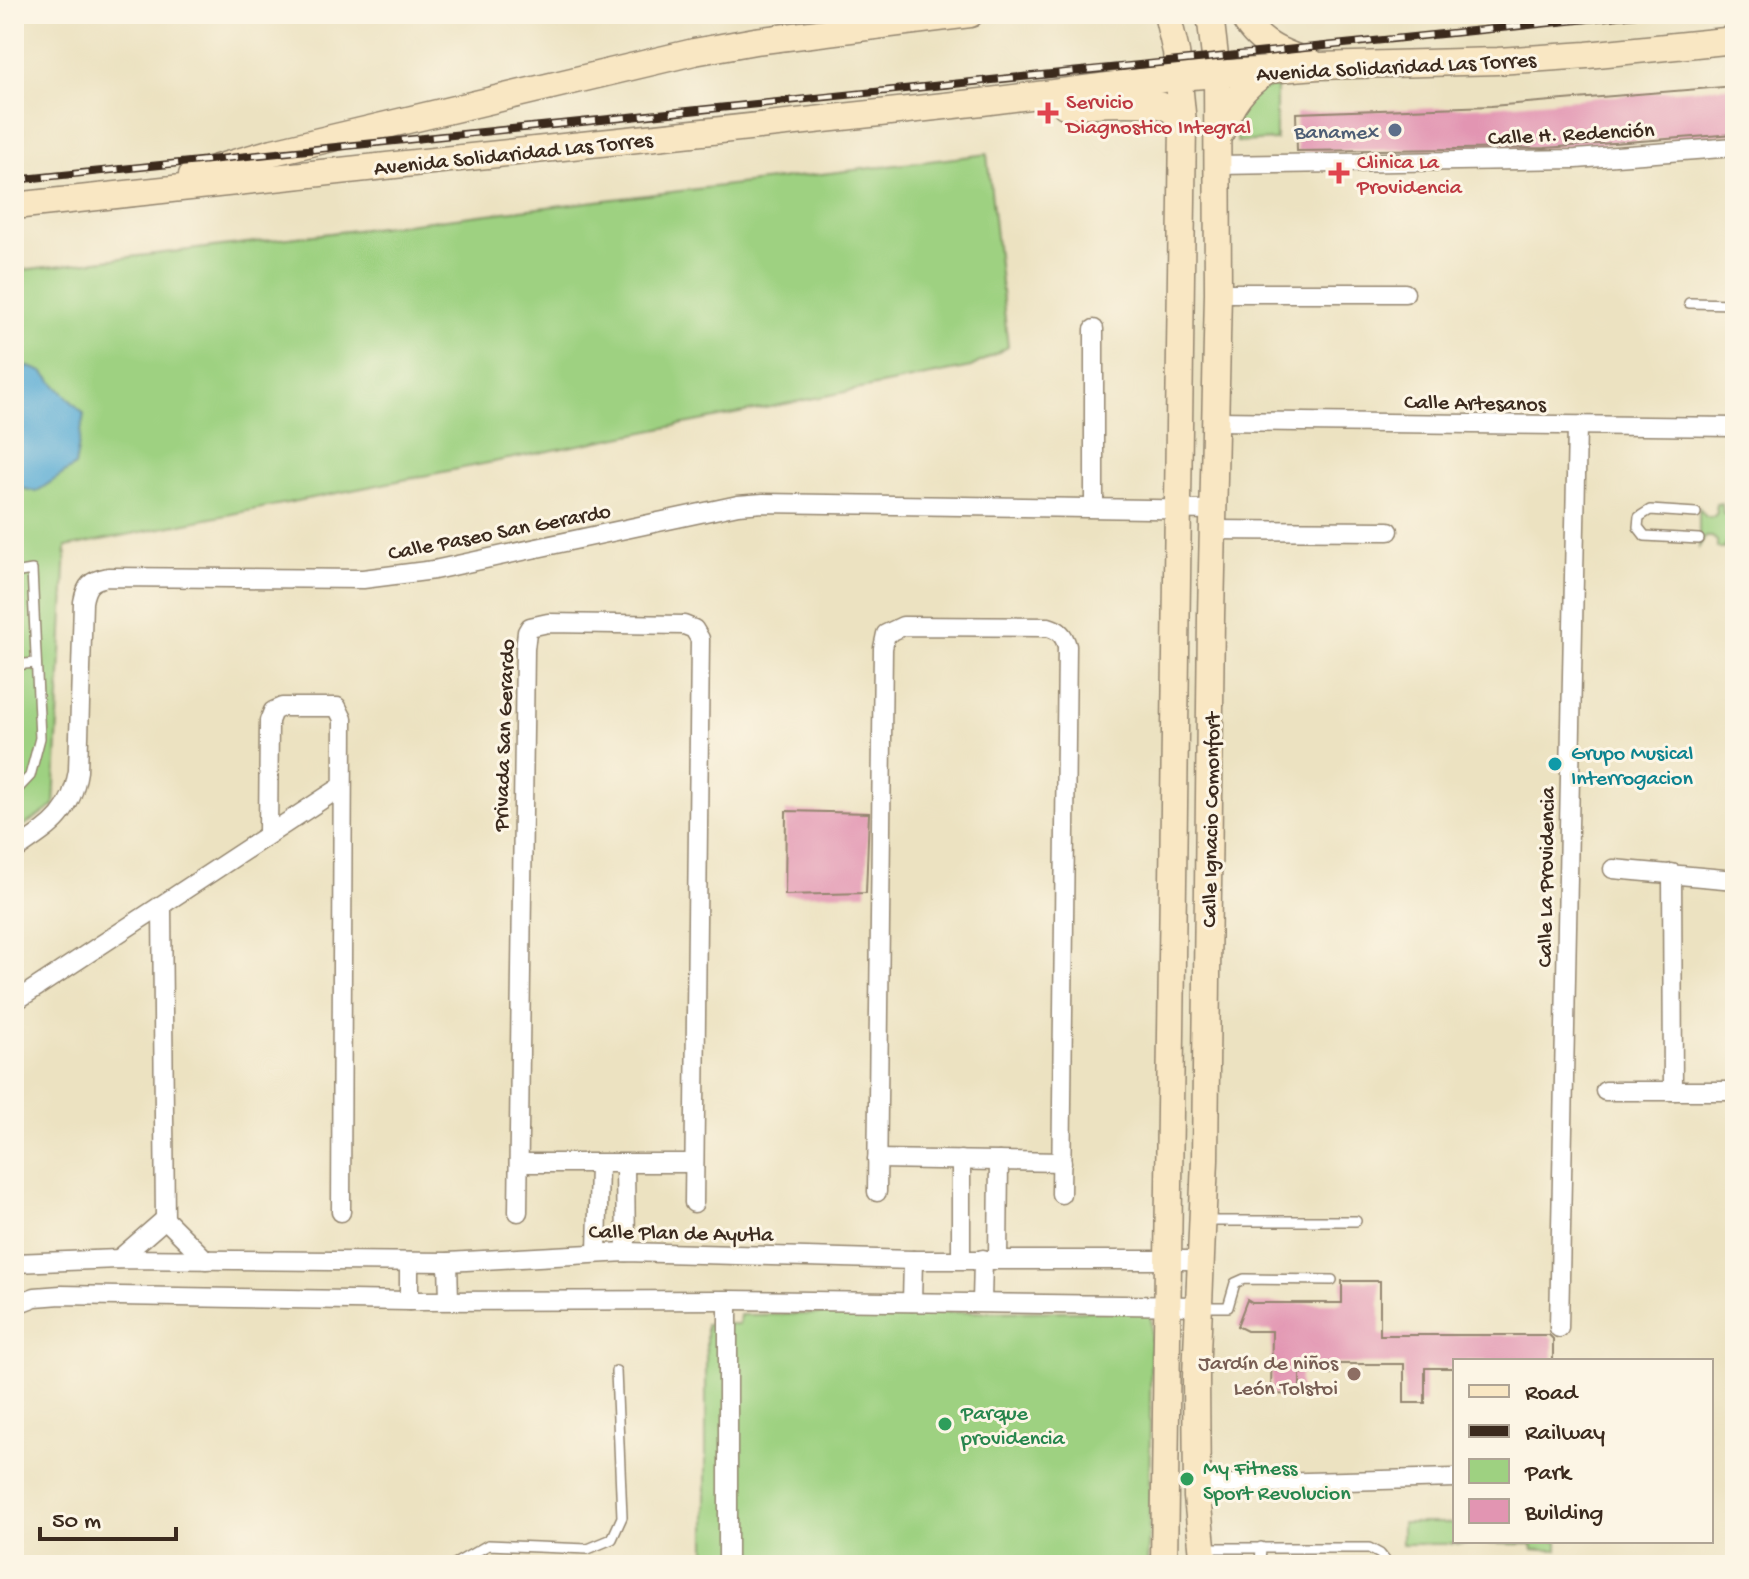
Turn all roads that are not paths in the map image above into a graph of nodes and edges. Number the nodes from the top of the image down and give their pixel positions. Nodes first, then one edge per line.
1 (970, 14) edge
2 (1167, 14) edge
3 (1210, 14) edge
4 (1242, 14) edge
5 (1735, 40) edge
6 (1318, 66) junction
7 (1271, 69) junction
8 (1217, 74) junction
9 (1179, 77) junction
10 (982, 102) junction
11 (1183, 123) junction
12 (1218, 139) junction
13 (1735, 147) edge
14 (1218, 165) junction
15 (139, 193) junction
16 (14, 206) edge
17 (1218, 293) junction
18 (1405, 293) dead end
19 (1689, 303) dead end
20 (1735, 304) edge
21 (1094, 329) dead end
22 (1215, 421) junction
23 (1577, 426) junction
24 (1735, 427) edge
25 (1094, 507) junction
26 (1180, 510) junction
27 (1696, 513) dead end
28 (1213, 520) junction
29 (1389, 531) dead end
30 (1699, 539) dead end
31 (14, 573) edge
32 (36, 663) junction
33 (14, 665) edge
34 (341, 787) junction
35 (14, 793) edge
36 (268, 834) junction
37 (14, 851) edge
38 (1613, 869) dead end
39 (1672, 873) junction
40 (1735, 880) edge
41 (162, 908) junction
42 (14, 1002) edge
43 (1605, 1091) dead end
44 (1673, 1091) junction
45 (1735, 1091) edge
46 (877, 1159) junction
47 (961, 1160) junction
48 (999, 1161) junction
49 (1062, 1162) junction
50 (519, 1163) junction
51 (694, 1163) junction
52 (599, 1164) junction
53 (625, 1164) junction
54 (877, 1192) dead end
55 (1061, 1194) dead end
56 (694, 1203) dead end
57 (341, 1212) dead end
58 (518, 1212) dead end
59 (165, 1219) junction
60 (1203, 1221) junction
61 (1356, 1221) dead end
62 (626, 1252) junction
63 (597, 1253) junction
64 (119, 1259) junction
65 (961, 1259) junction
66 (991, 1259) junction
67 (1168, 1259) junction
68 (206, 1260) junction
69 (913, 1260) junction
70 (1202, 1260) junction
71 (409, 1262) junction
72 (448, 1262) junction
73 (14, 1263) edge
74 (1332, 1280) dead end
75 (449, 1300) junction
76 (728, 1300) junction
77 (409, 1301) junction
78 (912, 1302) junction
79 (982, 1302) junction
80 (14, 1305) edge
81 (1167, 1305) junction
82 (1199, 1306) junction
83 (1559, 1328) dead end
84 (616, 1371) dead end
85 (1453, 1478) edge
86 (1197, 1485) junction
87 (1261, 1547) junction
88 (1203, 1556) edge
89 (453, 1565) edge
90 (728, 1565) edge
91 (1164, 1565) edge
92 (1260, 1565) edge
93 (1389, 1565) edge

1 - 15 main road, Avenida Solidaridad Las Torres
2 - 9 main road, Calle Ignacio Comonfort
3 - 8 main road, Calle Ignacio Comonfort
4 - 6 main road
5 - 6 main road, Avenida Solidaridad Las Torres
6 - 7 main road, Avenida Solidaridad Las Torres
7 - 8 main road, Avenida Solidaridad Las Torres
7 - 12 main road
8 - 9 main road, Avenida Solidaridad Las Torres
8 - 12 main road, Calle Ignacio Comonfort
9 - 10 main road, Avenida Solidaridad Las Torres
9 - 11 main road, Calle Ignacio Comonfort
10 - 11 main road
10 - 15 main road, Avenida Solidaridad Las Torres
11 - 26 main road, Calle Ignacio Comonfort
12 - 14 main road, Calle Ignacio Comonfort
13 - 14 street, Calle H. Redención
14 - 17 main road, Calle Ignacio Comonfort
15 - 16 main road
17 - 18 street
17 - 22 main road, Calle Ignacio Comonfort
19 - 20 lane
21 - 25 street
22 - 23 street, Calle Artesanos
22 - 28 main road, Calle Ignacio Comonfort
23 - 24 street, Calle Artesanos
23 - 83 street, Calle La Providencia
25 - 26 street, Calle Paseo San Gerardo
25 - 37 street, Calle Paseo San Gerardo
26 - 28 street, Calle Paseo San Gerardo
26 - 67 main road, Calle Ignacio Comonfort
27 - 30 lane
28 - 29 street, Calle Paseo San Gerardo
28 - 60 main road, Calle Ignacio Comonfort
31 - 32 lane
32 - 33 lane
32 - 35 lane
34 - 36 street
34 - 36 street
34 - 57 street
36 - 41 street
38 - 39 street
39 - 40 street
39 - 44 street
41 - 42 street
41 - 59 street
43 - 44 street
44 - 45 street
46 - 47 street
46 - 49 street
46 - 54 street
47 - 48 street
47 - 65 street
48 - 49 street
48 - 66 street
49 - 55 street
50 - 51 street, Privada San Gerardo
50 - 52 street
50 - 58 street, Privada San Gerardo
51 - 53 street
51 - 56 street, Privada San Gerardo
52 - 53 street
52 - 63 street
53 - 62 street
59 - 64 street
59 - 68 street
60 - 61 lane
60 - 70 main road, Calle Ignacio Comonfort
62 - 63 street, Calle Plan de Ayutla
62 - 69 street, Calle Plan de Ayutla
63 - 72 street, Calle Plan de Ayutla
64 - 68 street, Calle Plan de Ayutla
64 - 73 street, Calle Plan de Ayutla
65 - 66 street, Calle Plan de Ayutla
65 - 69 street, Calle Plan de Ayutla
66 - 67 street, Calle Plan de Ayutla
66 - 79 street
67 - 70 street, Calle Plan de Ayutla
67 - 81 main road, Calle Ignacio Comonfort
68 - 71 street, Calle Plan de Ayutla
69 - 78 street
70 - 82 main road, Calle Ignacio Comonfort
71 - 72 street, Calle Plan de Ayutla
71 - 77 street
72 - 75 street
74 - 82 lane
75 - 76 street
75 - 77 street
76 - 78 street
76 - 90 street
77 - 80 street
78 - 79 street
79 - 81 street
81 - 82 street
81 - 91 main road, Calle Ignacio Comonfort
82 - 86 main road, Calle Ignacio Comonfort
84 - 89 lane
85 - 86 street
86 - 88 main road, Calle Ignacio Comonfort
87 - 88 lane
87 - 92 lane
87 - 93 lane

